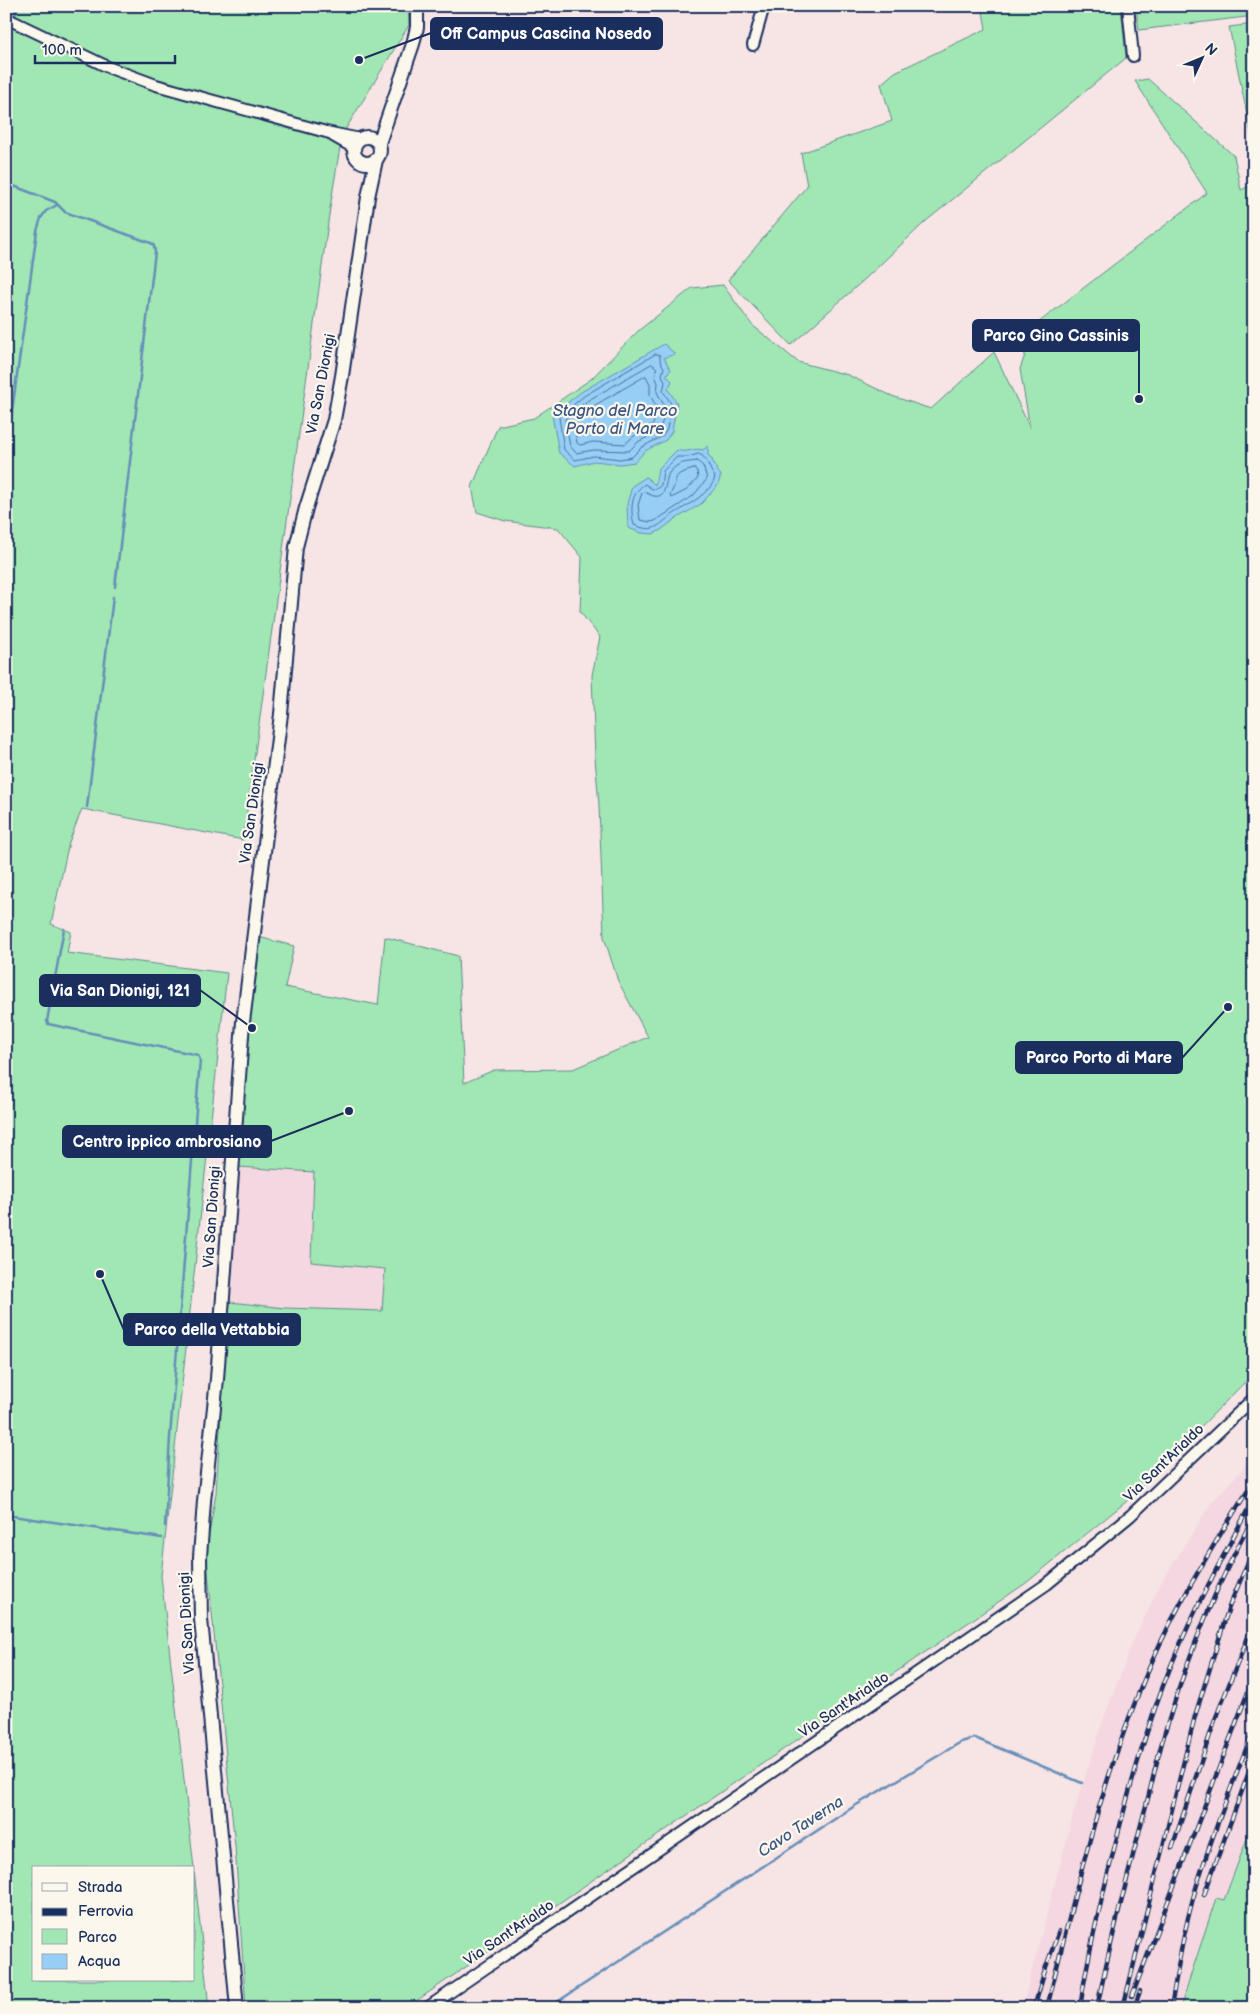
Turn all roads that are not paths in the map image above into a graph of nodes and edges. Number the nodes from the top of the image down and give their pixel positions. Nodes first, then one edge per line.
1 (417, 6) edge
2 (764, 6) edge
3 (1128, 6) edge
4 (6, 18) edge
5 (754, 45) dead end
6 (1133, 56) dead end
7 (365, 142) junction
8 (376, 160) junction
9 (362, 162) junction
10 (368, 198) junction
11 (1254, 1398) edge
12 (237, 2008) edge
13 (428, 2008) edge

1 - 7 street, Via San Dionigi
2 - 5 street
3 - 6 street
4 - 7 street
7 - 8 street, Via San Dionigi
7 - 9 street, Via San Dionigi
8 - 9 street
8 - 10 street, Via San Dionigi
9 - 10 street, Via San Dionigi
10 - 12 street, Via San Dionigi
11 - 13 street, Via Sant'Arialdo

